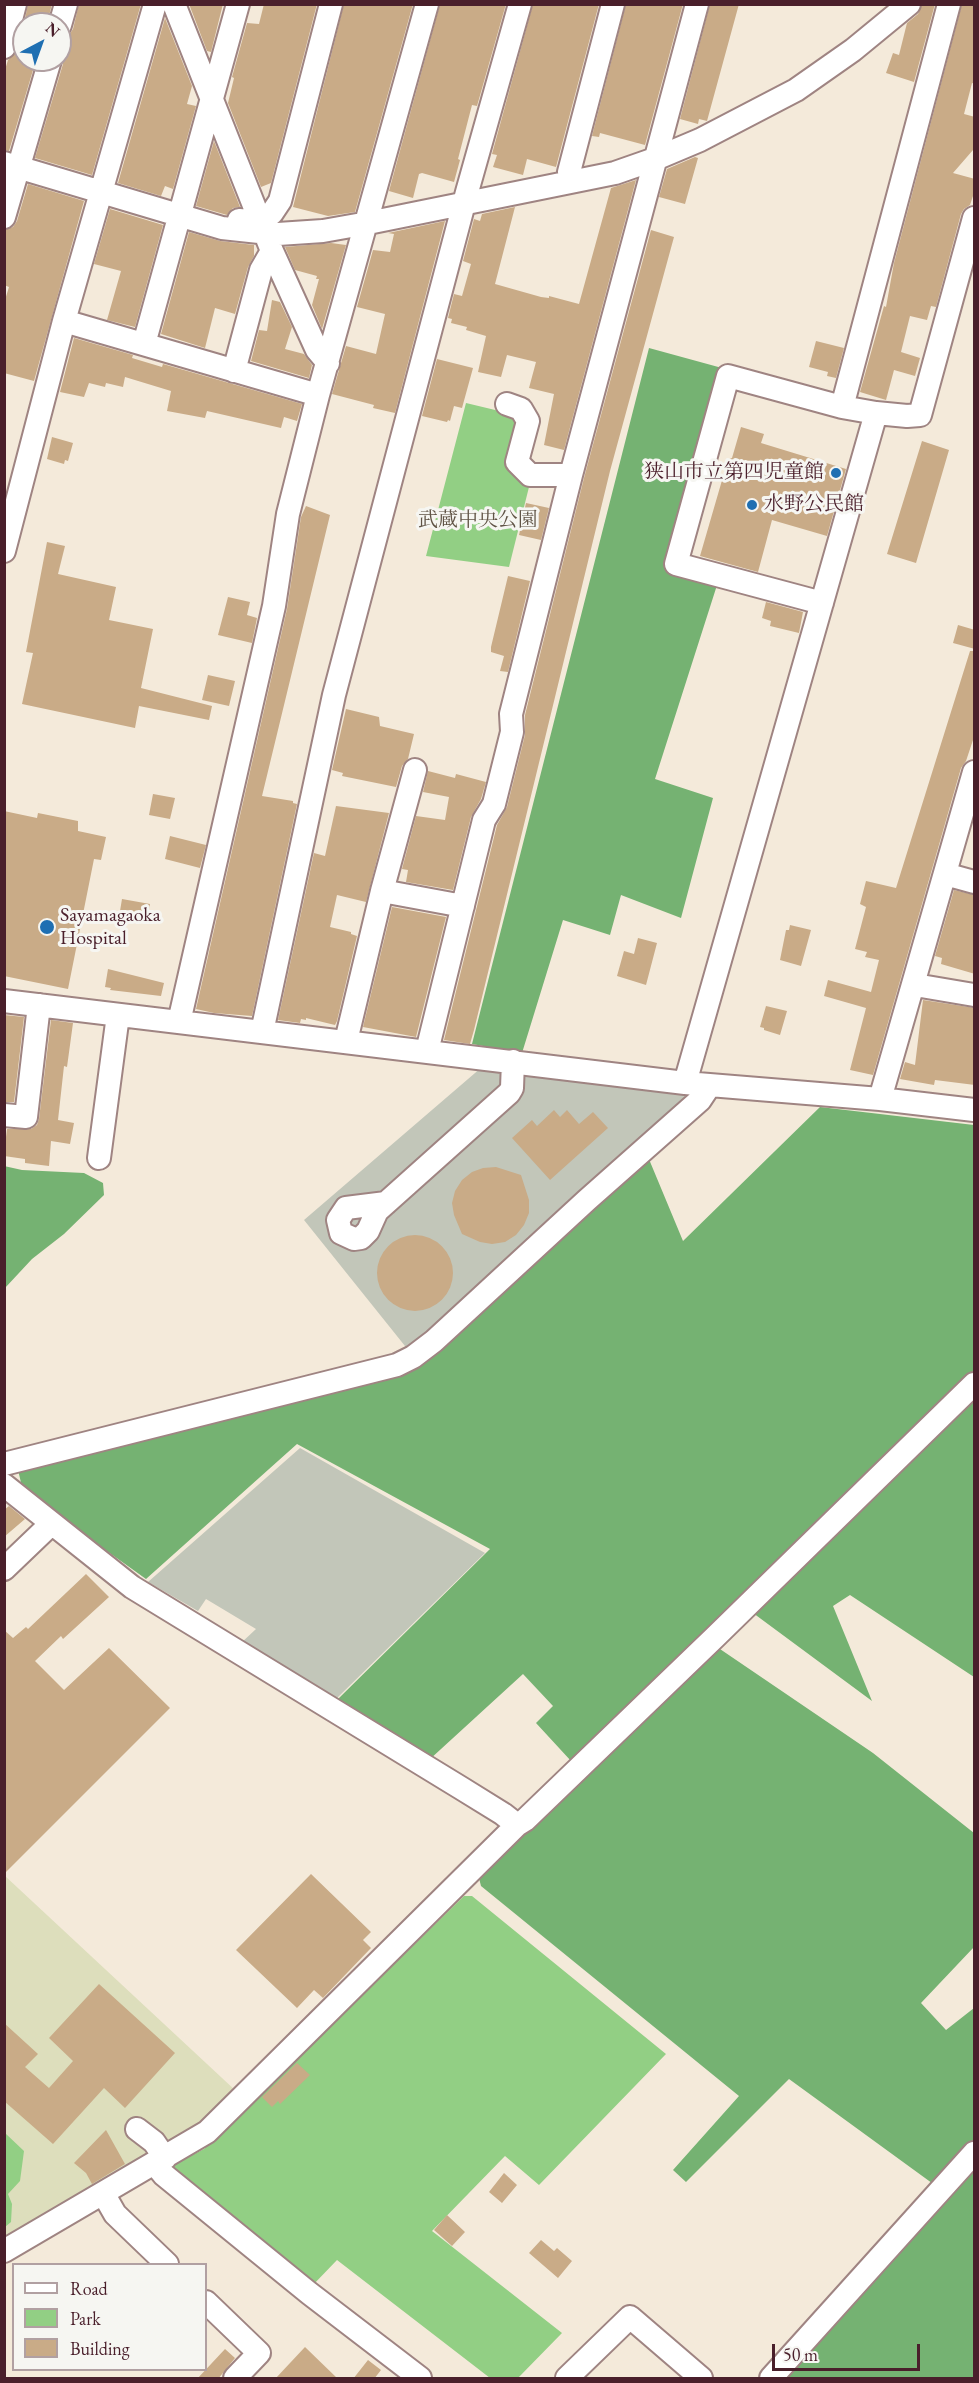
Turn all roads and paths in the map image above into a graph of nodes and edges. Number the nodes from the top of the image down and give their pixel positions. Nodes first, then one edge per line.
1 (15, 4) edge
2 (155, 4) edge
3 (174, 4) edge
4 (238, 4) edge
5 (331, 4) edge
6 (428, 4) edge
7 (520, 4) edge
8 (613, 4) edge
9 (697, 4) edge
10 (895, 4) edge
11 (909, 4) edge
12 (949, 4) edge
13 (4, 47) edge
14 (46, 72) edge
15 (212, 103) junction
16 (657, 152) junction
17 (13, 159) edge
18 (569, 172) junction
19 (102, 185) junction
20 (466, 197) junction
21 (180, 210) junction
22 (4, 217) edge
23 (370, 217) junction
24 (975, 218) edge
25 (267, 230) junction
26 (64, 321) junction
27 (144, 344) junction
28 (328, 363) junction
29 (234, 371) junction
30 (318, 395) junction
31 (507, 404) dead end
32 (842, 407) junction
33 (876, 413) junction
34 (571, 475) junction
35 (4, 551) edge
36 (822, 603) junction
37 (415, 770) dead end
38 (975, 772) edge
39 (945, 874) junction
40 (975, 882) edge
41 (382, 891) junction
42 (463, 906) junction
43 (915, 985) junction
44 (975, 996) edge
45 (4, 1001) edge
46 (39, 1005) junction
47 (118, 1015) junction
48 (179, 1022) junction
49 (262, 1032) junction
50 (346, 1041) junction
51 (427, 1051) junction
52 (513, 1061) junction
53 (685, 1083) junction
54 (710, 1085) junction
55 (880, 1099) junction
56 (975, 1110) edge
57 (4, 1115) edge
58 (99, 1158) dead end
59 (386, 1203) dead end
60 (975, 1384) edge
61 (4, 1464) edge
62 (4, 1485) edge
63 (51, 1524) junction
64 (4, 1569) edge
65 (517, 1825) junction
66 (137, 2128) dead end
67 (975, 2153) edge
68 (160, 2161) junction
69 (103, 2193) junction
70 (4, 2251) edge
71 (165, 2263) edge
72 (207, 2302) edge
73 (573, 2377) edge
74 (235, 2379) edge
75 (420, 2379) edge
76 (701, 2379) edge
77 (771, 2379) edge

1 - 13 street
2 - 19 street
3 - 15 street
4 - 15 street
5 - 25 street
6 - 23 street
7 - 20 street
8 - 18 street
9 - 16 street
10 - 16 street
11 - 16 street
12 - 32 street
14 - 17 street
15 - 21 street
15 - 25 street
16 - 18 street
16 - 20 street
16 - 34 street
17 - 19 street
17 - 22 street
18 - 20 street
19 - 21 street
19 - 26 street
20 - 23 street
20 - 49 street
21 - 25 street
21 - 27 street
23 - 25 street
23 - 28 street
24 - 33 street
25 - 28 street
25 - 29 street
26 - 27 street
26 - 35 street
27 - 29 street
28 - 30 street
29 - 30 street
30 - 48 street
31 - 34 street
32 - 33 street
32 - 36 street
33 - 36 street
34 - 42 street
36 - 53 street
37 - 41 street
38 - 39 street
39 - 40 street
39 - 43 street
41 - 42 street
41 - 50 street
42 - 51 street
43 - 44 street
43 - 55 street
45 - 46 street
46 - 47 street
46 - 57 street
47 - 48 street
47 - 58 street
48 - 49 street
49 - 50 street
50 - 51 street
51 - 52 street
52 - 53 street
52 - 59 street
53 - 54 street
54 - 55 street
54 - 61 street
55 - 56 street
60 - 65 street
62 - 63 street
63 - 64 street
63 - 65 street
65 - 68 street
66 - 68 street
67 - 77 street
68 - 69 street
68 - 75 street
69 - 70 street
69 - 71 street
72 - 74 street
73 - 76 street

